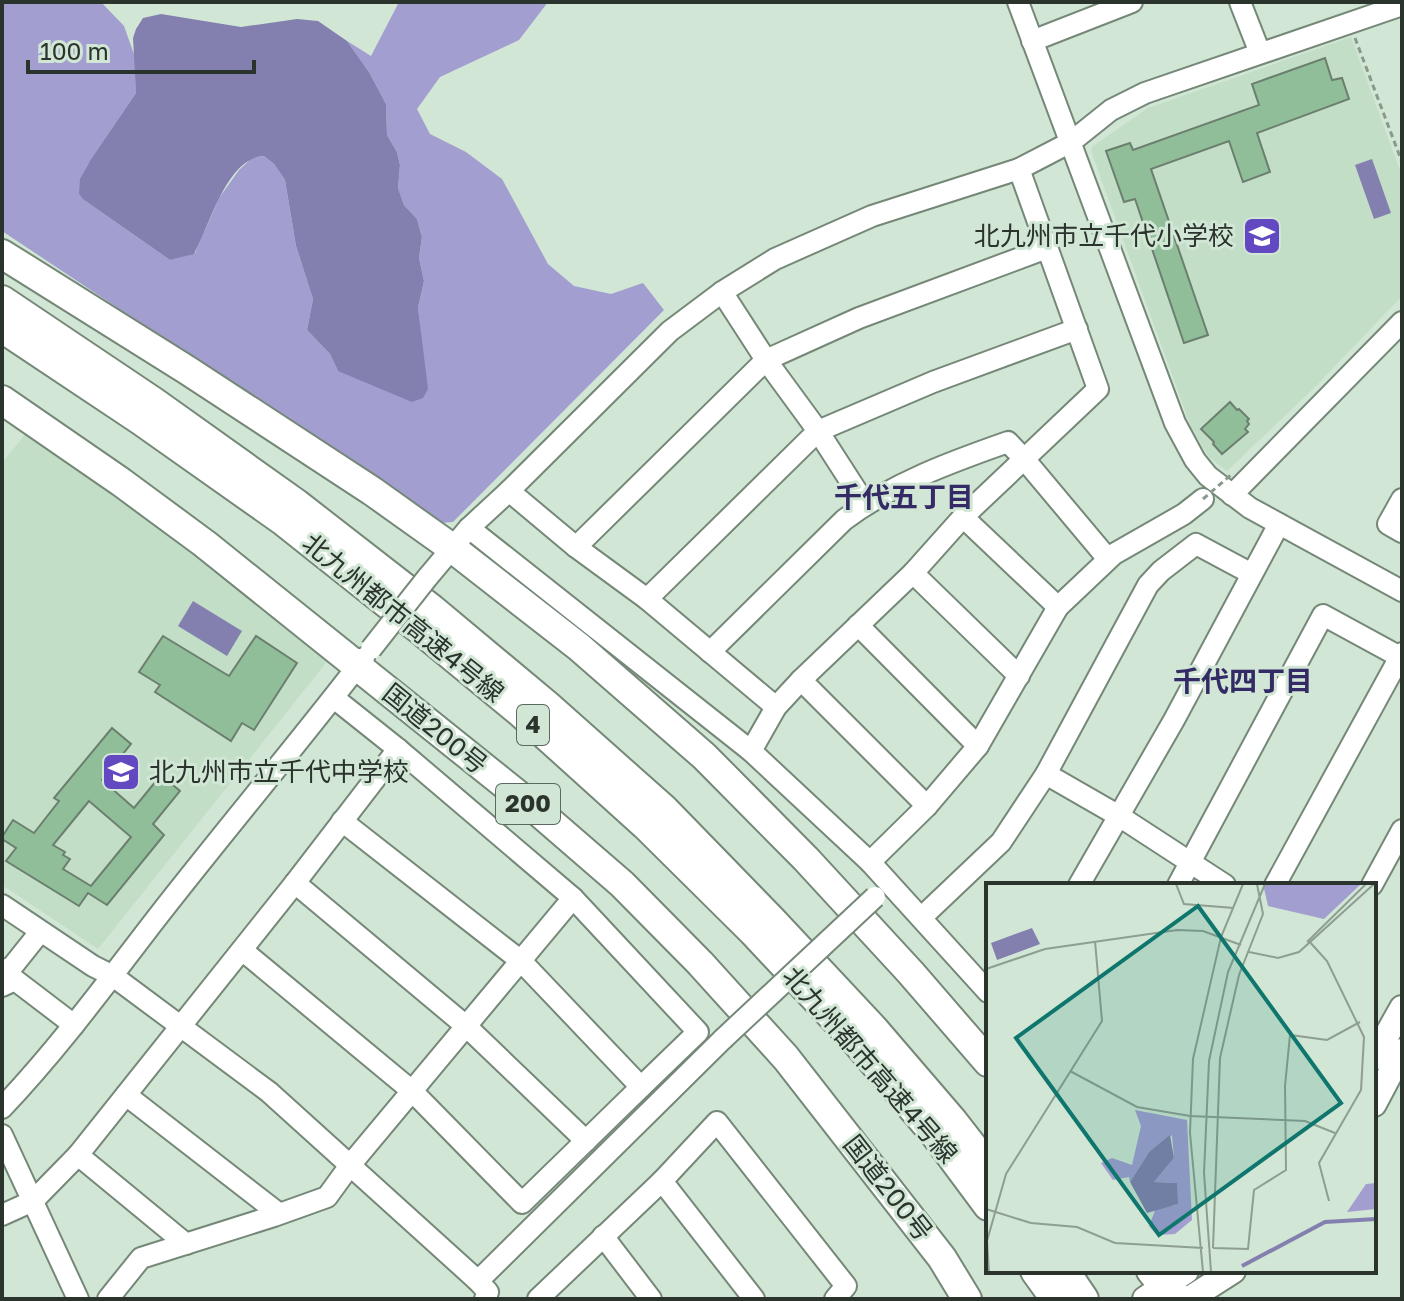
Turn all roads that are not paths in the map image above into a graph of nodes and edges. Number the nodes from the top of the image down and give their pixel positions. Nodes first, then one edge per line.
1 (1018, 2) edge
2 (1132, 2) edge
3 (1240, 2) edge
4 (1402, 5) edge
5 (1080, 11) edge
6 (1032, 41) junction
7 (1260, 53) junction
8 (1071, 142) junction
9 (1019, 169) junction
10 (1047, 248) junction
11 (2, 254) edge
12 (722, 292) junction
13 (2, 300) edge
14 (1402, 322) edge
15 (2, 328) edge
16 (1077, 329) junction
17 (766, 360) junction
18 (2, 400) edge
19 (818, 431) junction
20 (1025, 460) junction
21 (1232, 484) junction
22 (509, 491) junction
23 (1203, 499) road end
24 (1402, 499) edge
25 (865, 504) junction
26 (963, 517) junction
27 (1279, 524) junction
28 (1402, 532) edge
29 (460, 538) junction
30 (576, 547) junction
31 (1108, 559) junction
32 (913, 573) junction
33 (1252, 574) junction
34 (1402, 591) edge
35 (647, 599) junction
36 (1058, 607) junction
37 (858, 625) junction
38 (710, 652) junction
39 (1401, 656) edge
40 (365, 658) junction
41 (1019, 676) junction
42 (801, 680) junction
43 (334, 698) junction
44 (776, 707) junction
45 (978, 746) junction
46 (398, 749) junction
47 (751, 751) junction
48 (1046, 774) junction
49 (927, 806) junction
50 (1119, 816) junction
51 (342, 821) junction
52 (1402, 830) edge
53 (870, 862) junction
54 (1191, 863) junction
55 (295, 883) junction
56 (891, 883) junction
57 (1080, 883) edge
58 (1179, 883) edge
59 (1222, 883) edge
60 (1276, 883) edge
61 (1373, 883) edge
62 (573, 898) junction
63 (2, 905) edge
64 (922, 917) junction
65 (40, 932) junction
66 (242, 950) junction
67 (521, 961) junction
68 (2, 971) edge
69 (113, 976) junction
70 (2, 986) edge
71 (986, 989) edge
72 (1402, 1008) edge
73 (74, 1025) junction
74 (180, 1026) junction
75 (466, 1026) junction
76 (1402, 1051) edge
77 (1376, 1054) edge
78 (986, 1060) edge
79 (641, 1087) junction
80 (412, 1091) junction
81 (126, 1095) junction
82 (1376, 1100) edge
83 (2, 1108) edge
84 (2, 1135) edge
85 (586, 1141) junction
86 (78, 1155) junction
87 (986, 1163) edge
88 (351, 1164) junction
89 (662, 1181) junction
90 (33, 1201) junction
91 (986, 1203) edge
92 (278, 1213) junction
93 (2, 1215) edge
94 (603, 1236) junction
95 (186, 1244) junction
96 (1224, 1273) edge
97 (1172, 1284) edge
98 (482, 1290) edge
99 (544, 1297) edge
100 (78, 1299) edge
101 (108, 1299) edge
102 (651, 1299) edge
103 (754, 1299) edge
104 (835, 1299) edge
105 (967, 1299) edge

1 - 6 street
2 - 5 street
3 - 7 street
4 - 7 street
5 - 6 street
6 - 8 street
7 - 8 street
8 - 9 street
8 - 21 street
9 - 10 street
9 - 12 street
10 - 16 street
10 - 17 street
11 - 29 highway
12 - 17 street
12 - 22 street
13 - 87 highway, 北九州都市高速4号線 / 4
14 - 21 street
15 - 91 highway, 北九州都市高速4号線 / 4
16 - 19 street
16 - 20 street
17 - 19 street
17 - 30 street
18 - 40 highway, 国道200号 / 200
19 - 25 street
19 - 35 street
20 - 25 street
20 - 26 street
20 - 31 street
21 - 27 street
22 - 29 street
22 - 30 street
23 - 31 street
24 - 28 street
25 - 38 street
26 - 32 street
26 - 36 street
27 - 33 street
27 - 34 street
29 - 40 street, bridge
29 - 47 street
29 - 78 highway
30 - 35 street
31 - 36 street
32 - 37 street
32 - 41 street
33 - 48 street
33 - 50 street
35 - 38 street
36 - 41 street
37 - 42 street
37 - 45 street
38 - 44 street
39 - 54 street
39 - 60 street
40 - 43 street
40 - 105 highway, 国道200号 / 200
41 - 45 street
42 - 44 street
42 - 49 street
43 - 46 street
43 - 69 street
44 - 47 street
45 - 49 street
46 - 51 street
46 - 62 street
47 - 53 street
48 - 50 street
48 - 64 street
49 - 53 street
50 - 54 street
50 - 57 street
51 - 55 street
51 - 67 street
52 - 61 street
53 - 56 street
54 - 58 street
54 - 59 street
55 - 66 street
55 - 75 street
56 - 64 street
56 - 98 street, bridge
62 - 67 street
62 - 79 street
63 - 65 street
64 - 71 street
65 - 68 street
65 - 69 street
66 - 74 street
66 - 80 street
67 - 75 street
67 - 79 street
69 - 73 street
69 - 74 street
70 - 73 street
72 - 77 main road
73 - 83 street
74 - 81 street
74 - 88 street
75 - 80 street
75 - 85 street
76 - 82 main road
79 - 85 street
80 - 85 street
80 - 88 street
81 - 86 street
81 - 92 street
84 - 90 street
86 - 90 street
86 - 95 street
88 - 92 street
88 - 98 street
89 - 94 street
89 - 103 street
89 - 104 street
90 - 93 street
90 - 100 street
92 - 95 street
94 - 99 street
94 - 102 street
95 - 101 street
96 - 97 main road

